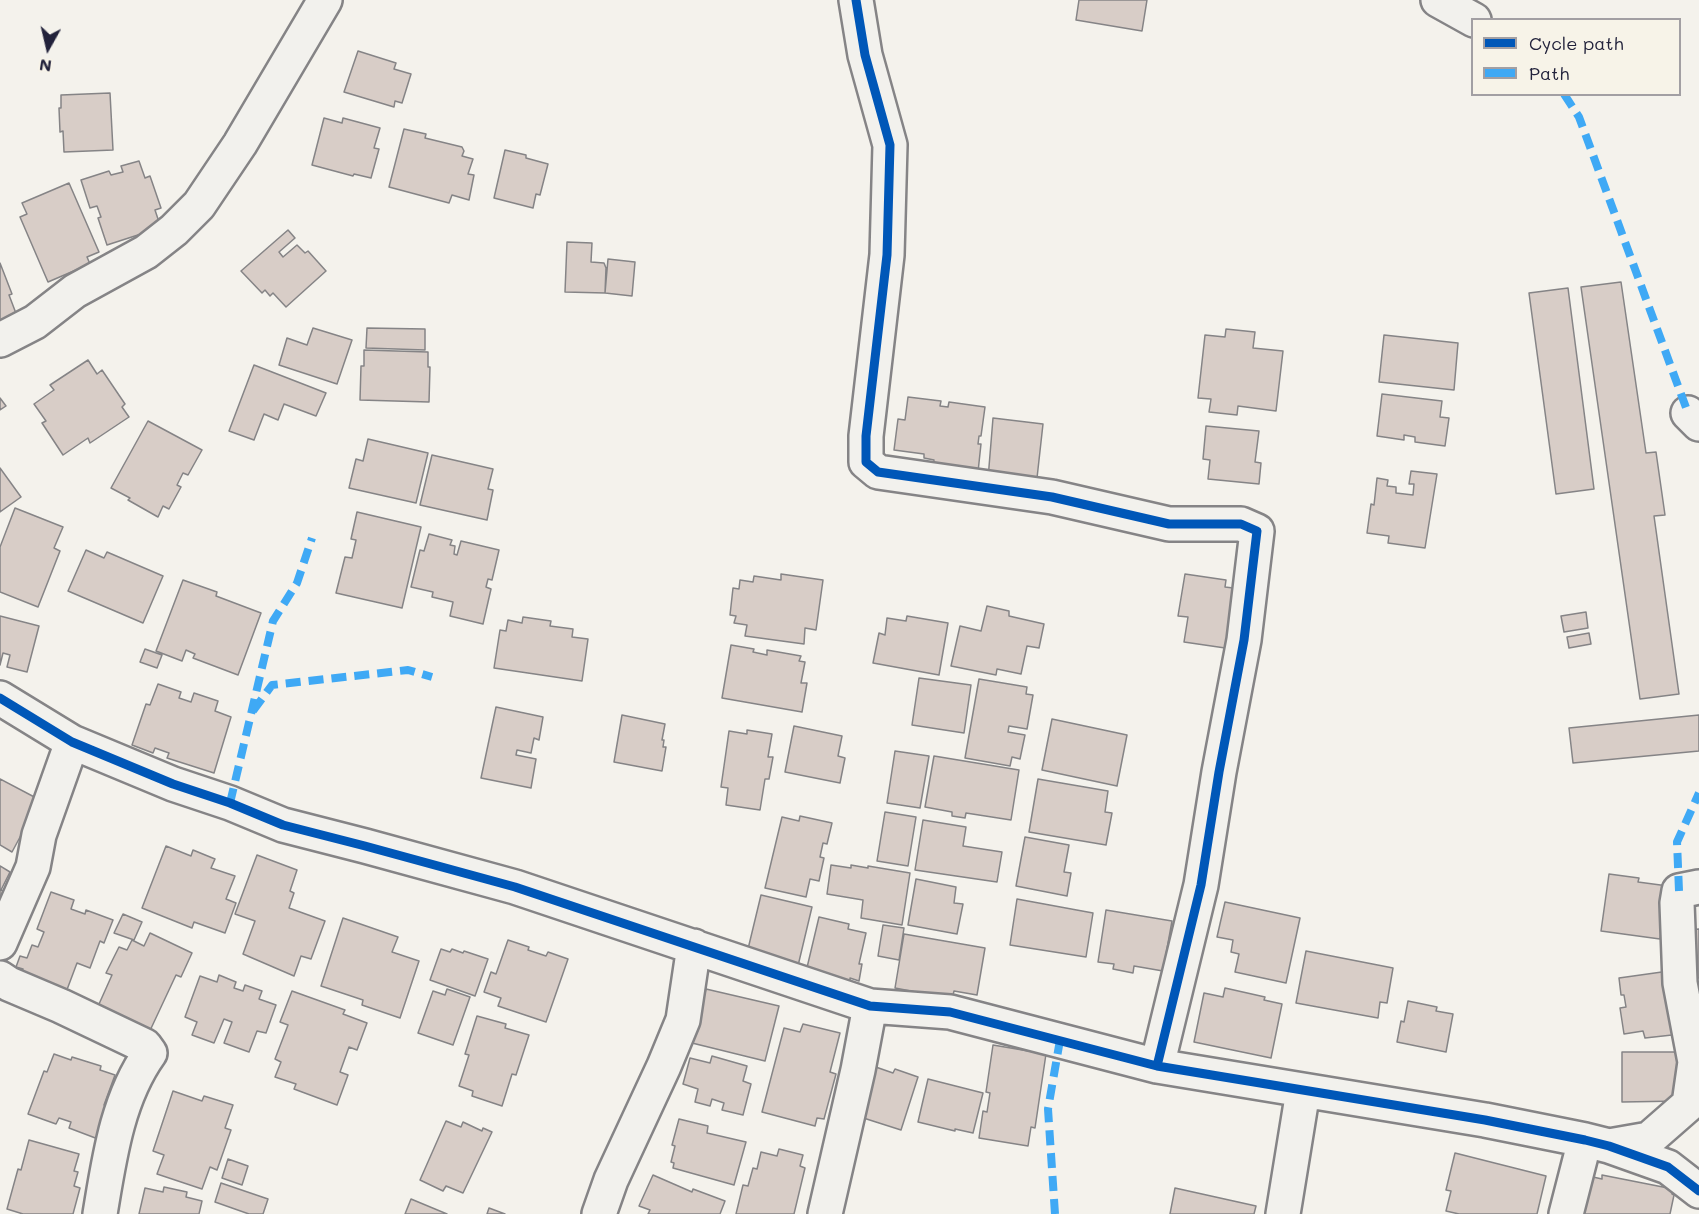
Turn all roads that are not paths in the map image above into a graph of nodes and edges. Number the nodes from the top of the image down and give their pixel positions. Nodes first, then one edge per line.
1 (325, 0) edge
2 (856, 0) edge
3 (1438, 0) edge
4 (1471, 18) edge
5 (0, 340) edge
6 (0, 698) edge
7 (72, 742) junction
8 (1699, 887) edge
9 (0, 943) edge
10 (694, 946) junction
11 (0, 978) edge
12 (870, 1006) junction
13 (1157, 1066) junction
14 (1303, 1091) junction
15 (1597, 1143) junction
16 (1699, 1191) edge
17 (100, 1214) edge
18 (599, 1214) edge
19 (825, 1214) edge
20 (1282, 1214) edge
21 (1566, 1214) edge

1 - 5 street
2 - 13 street
3 - 4 street
6 - 7 street
7 - 9 street
7 - 10 street
8 - 15 street
10 - 12 street
10 - 18 street
11 - 17 street
12 - 13 street
12 - 19 street
13 - 14 street
14 - 15 street
14 - 20 street
15 - 16 street
15 - 21 street

